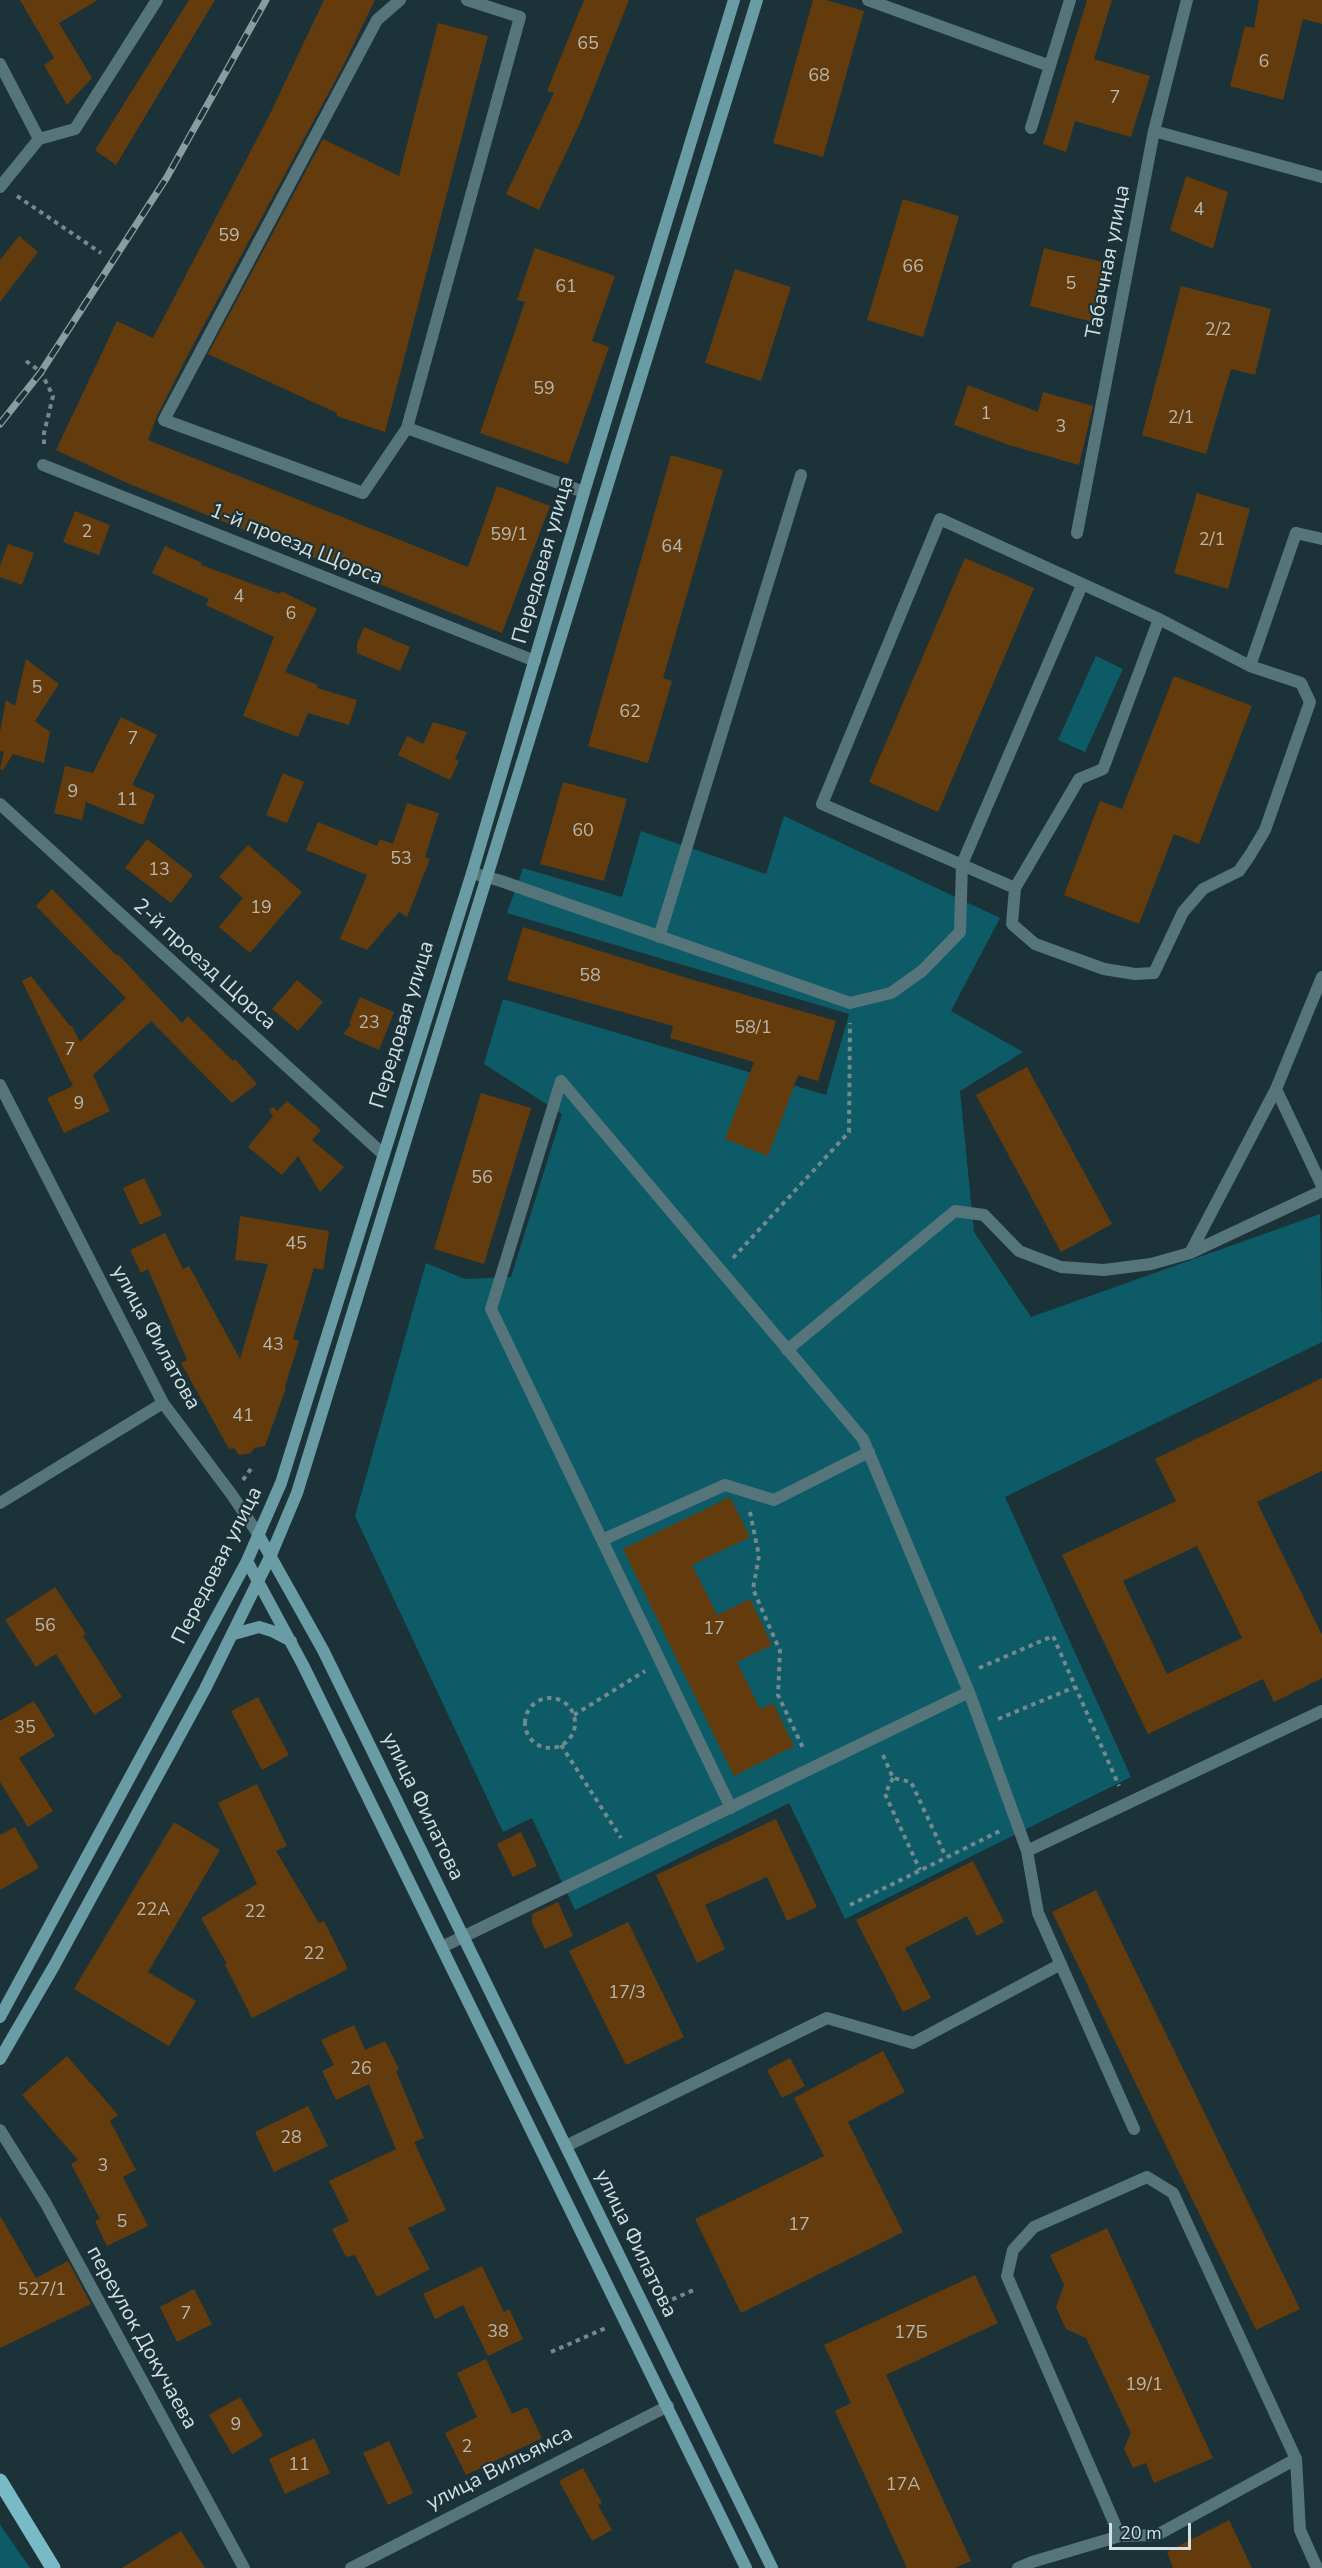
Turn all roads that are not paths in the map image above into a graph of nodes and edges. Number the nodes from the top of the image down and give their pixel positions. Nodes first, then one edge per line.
1 (157, 0) edge
2 (400, 0) edge
3 (466, 0) edge
4 (734, 0) edge
5 (756, 0) edge
6 (868, 0) edge
7 (1070, 0) edge
8 (1187, 0) edge
9 (0, 64) edge
10 (1050, 66) junction
11 (1031, 128) dead end
12 (1154, 131) junction
13 (39, 139) junction
14 (1322, 177) edge
15 (1, 186) edge
16 (407, 428) junction
17 (43, 465) road end
18 (801, 475) dead end
19 (584, 492) junction
20 (1077, 532) dead end
21 (1322, 539) edge
22 (1082, 585) junction
23 (1159, 619) junction
24 (535, 661) junction
25 (1250, 666) junction
26 (0, 804) edge
27 (962, 864) junction
28 (472, 873) junction
29 (487, 877) junction
30 (1015, 888) junction
31 (659, 937) junction
32 (1322, 977) edge
33 (0, 1085) edge
34 (1276, 1089) junction
35 (382, 1154) junction
36 (1322, 1188) edge
37 (1190, 1253) junction
38 (788, 1350) junction
39 (163, 1403) junction
40 (869, 1452) junction
41 (0, 1503) edge
42 (258, 1534) junction
43 (602, 1540) junction
44 (271, 1555) junction
45 (247, 1561) junction
46 (259, 1582) junction
47 (234, 1634) junction
48 (291, 1641) junction
49 (969, 1692) junction
50 (1322, 1711) edge
51 (731, 1808) junction
52 (1027, 1851) junction
53 (464, 1938) junction
54 (442, 1947) junction
55 (1061, 1964) junction
56 (0, 2017) edge
57 (0, 2059) edge
58 (1134, 2129) dead end
59 (0, 2130) edge
60 (566, 2146) junction
61 (668, 2406) junction
62 (1296, 2459) junction
63 (0, 2481) edge
64 (1120, 2536) junction
65 (1033, 2565) edge
66 (53, 2568) edge
67 (244, 2568) edge
68 (351, 2568) edge
69 (746, 2568) edge
70 (772, 2568) edge
71 (1018, 2568) edge
72 (1317, 2568) edge

1 - 13 street
2 - 16 street
3 - 16 street
4 - 19 main road, Передовая улица
5 - 29 main road, Передовая улица
6 - 10 street
7 - 10 street
8 - 12 street, Табачная улица
9 - 13 street
10 - 11 street
12 - 14 street
12 - 20 street, Табачная улица
13 - 15 street
16 - 19 street
17 - 24 street, 1-й проезд Щорса
18 - 31 street
19 - 24 main road, Передовая улица
21 - 25 street
22 - 23 street
22 - 27 street
22 - 27 street
23 - 25 street
23 - 30 street
24 - 28 main road, Передовая улица
25 - 30 street
26 - 35 street, 2-й проезд Щорса
27 - 30 street
27 - 31 street
28 - 29 street
28 - 35 main road, Передовая улица
29 - 31 street
29 - 44 main road, Передовая улица
32 - 34 street
33 - 39 street, улица Филатова
34 - 36 street
34 - 37 street
35 - 42 main road, Передовая улица
36 - 37 street
37 - 38 street
38 - 40 street
38 - 43 street
39 - 41 street
39 - 42 street, улица Филатова
40 - 43 street
40 - 49 street
42 - 44 main road, улица Филатова
42 - 45 main road, Передовая улица
43 - 51 street
44 - 46 main road, Передовая улица
44 - 53 main road, улица Филатова
45 - 46 main road
45 - 56 main road, Передовая улица
46 - 47 main road, Передовая улица
46 - 48 main road
47 - 48 main road
47 - 57 main road, Передовая улица
48 - 54 main road
49 - 51 street
49 - 52 street
50 - 52 street
51 - 53 street
52 - 55 street
53 - 54 street
53 - 60 main road, улица Филатова
54 - 61 main road
55 - 58 street
55 - 60 street
59 - 67 street, переулок Докучаева
60 - 70 main road, улица Филатова
61 - 68 street, улица Вильямса
61 - 69 main road
62 - 64 street
62 - 64 street
62 - 72 street
63 - 66 main road
64 - 65 street
65 - 71 street

